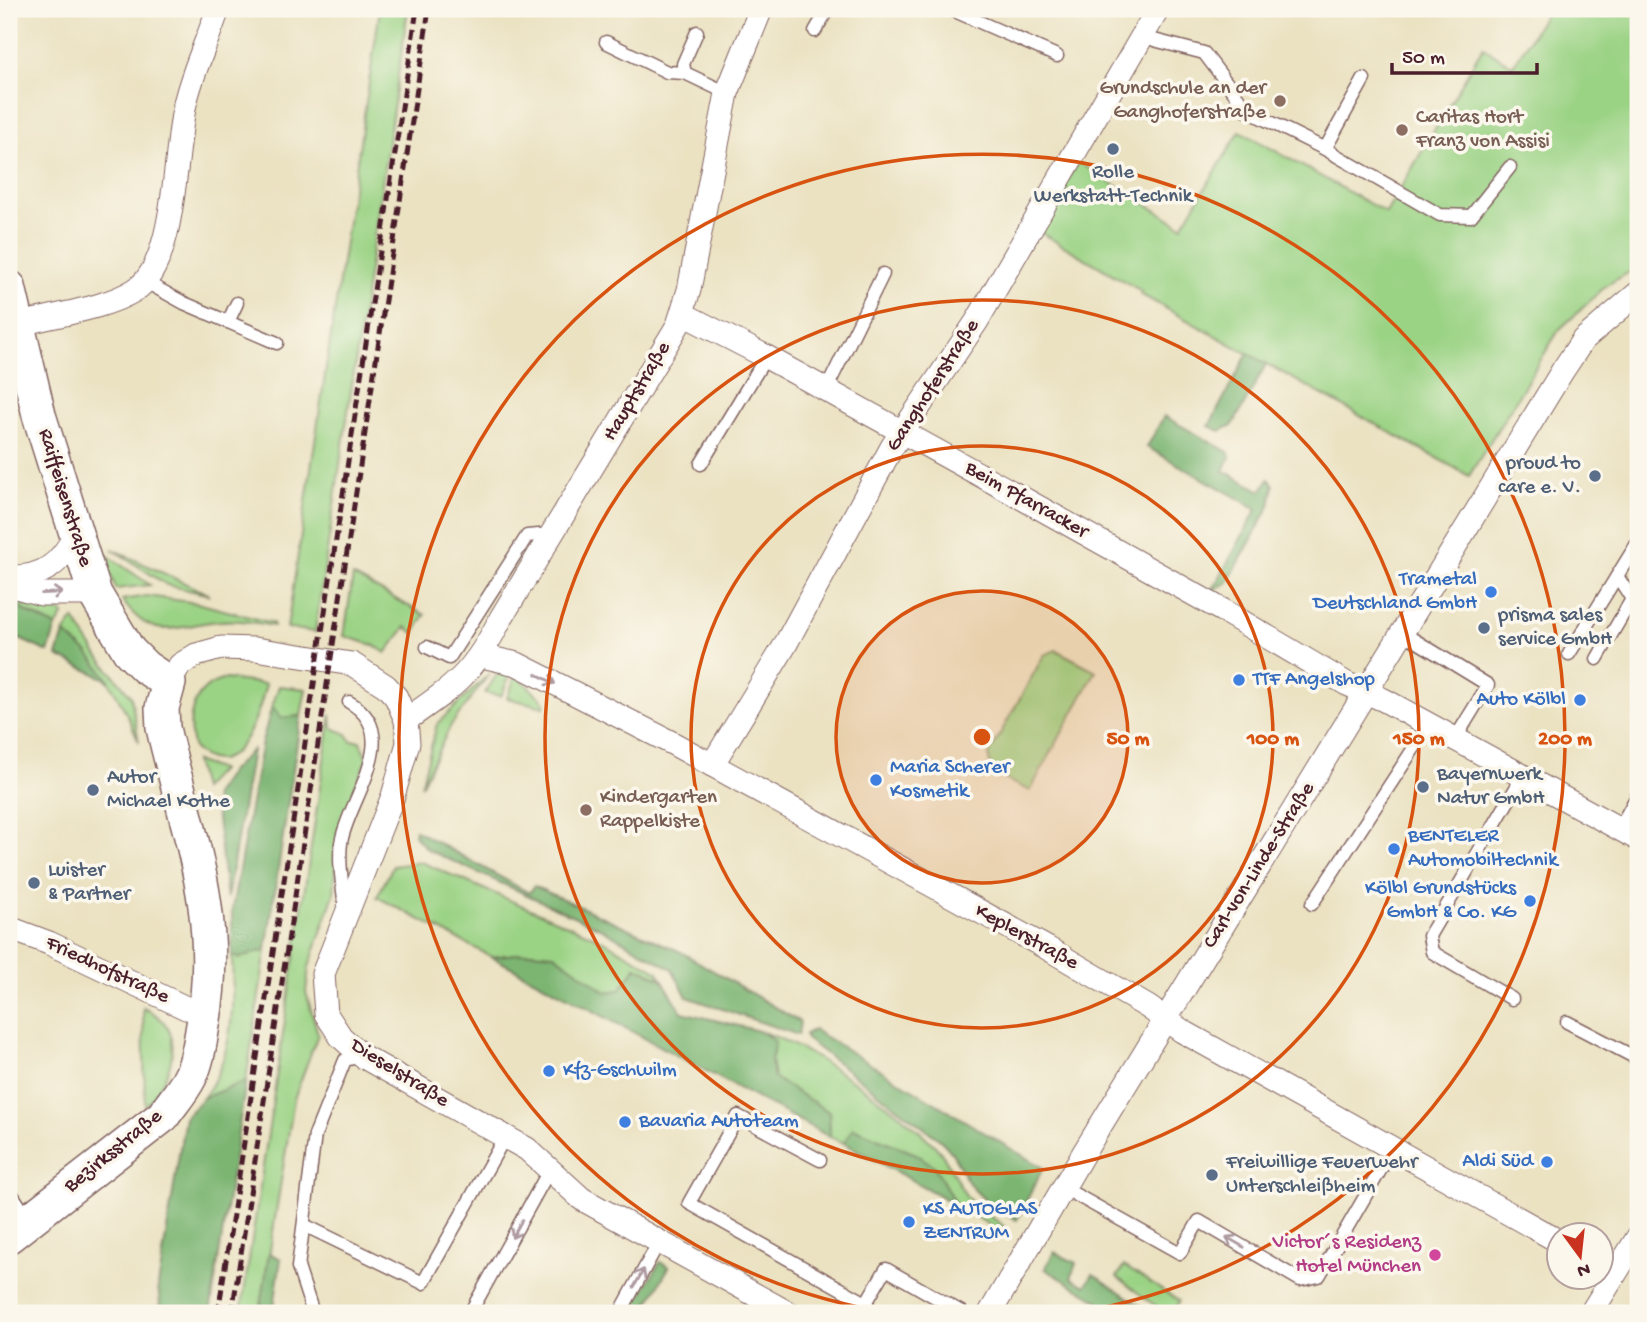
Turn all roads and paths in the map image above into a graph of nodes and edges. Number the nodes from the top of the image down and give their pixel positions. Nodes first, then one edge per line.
1 (218, 9) edge
2 (761, 9) edge
3 (828, 9) edge
4 (950, 9) edge
5 (1158, 9) edge
6 (815, 31) dead end
7 (697, 32) dead end
8 (1154, 40) dead end
9 (606, 42) dead end
10 (1057, 56) dead end
11 (685, 73) junction
12 (1364, 79) dead end
13 (727, 93) junction
14 (1325, 149) junction
15 (1510, 167) dead end
16 (883, 274) dead end
17 (144, 281) junction
18 (9, 288) edge
19 (1638, 293) edge
20 (237, 303) dead end
21 (683, 314) junction
22 (1638, 317) edge
23 (1607, 321) junction
24 (228, 322) junction
25 (18, 325) junction
26 (277, 343) dead end
27 (766, 357) junction
28 (826, 390) junction
29 (903, 435) junction
30 (701, 464) dead end
31 (551, 534) junction
32 (75, 535) junction
33 (1638, 542) edge
34 (1617, 576) junction
35 (9, 578) edge
36 (9, 585) edge
37 (96, 594) junction
38 (1403, 633) junction
39 (426, 647) dead end
40 (1569, 654) dead end
41 (482, 656) junction
42 (1597, 659) dead end
43 (169, 683) junction
44 (1366, 692) junction
45 (349, 702) dead end
46 (406, 720) junction
47 (1429, 725) junction
48 (1455, 739) junction
49 (712, 765) junction
50 (1522, 776) junction
51 (1638, 794) edge
52 (1629, 834) edge
53 (1312, 904) dead end
54 (346, 915) junction
55 (9, 928) edge
56 (1512, 999) dead end
57 (206, 1010) junction
58 (1165, 1019) junction
59 (1567, 1022) dead end
60 (362, 1056) junction
61 (1638, 1059) edge
62 (505, 1137) junction
63 (1392, 1150) junction
64 (820, 1160) dead end
65 (550, 1169) junction
66 (1062, 1188) junction
67 (9, 1191) edge
68 (19, 1205) dead end
69 (303, 1225) junction
70 (1546, 1235) edge
71 (9, 1236) edge
72 (1638, 1237) edge
73 (659, 1242) junction
74 (1616, 1261) edge
75 (1600, 1290) edge
76 (313, 1313) edge
77 (470, 1313) edge
78 (620, 1313) edge
79 (788, 1313) edge
80 (963, 1313) edge
81 (990, 1313) edge
82 (1591, 1313) edge

1 - 17 street
2 - 13 street, Hauptstraße
3 - 6 lane
4 - 10 lane
5 - 29 street, Ganghoferstraße
7 - 11 lane
8 - 14 lane
9 - 11 lane
11 - 13 lane
12 - 14 lane
13 - 21 street, Hauptstraße
14 - 15 lane
16 - 28 lane
17 - 24 lane
17 - 25 street
18 - 25 street, Raiffeisenstraße
19 - 23 street, Carl-von-Linde-Straße
20 - 24 lane
21 - 27 street, Beim Pfarracker
21 - 31 street, Hauptstraße
22 - 23 street
23 - 38 street, Carl-von-Linde-Straße
24 - 26 lane
25 - 32 street, Raiffeisenstraße
27 - 28 street, Beim Pfarracker
27 - 30 lane
28 - 29 street, Beim Pfarracker
29 - 44 street, Beim Pfarracker
29 - 49 street, Ganghoferstraße
31 - 39 lane
31 - 41 street, Hauptstraße
32 - 35 street
32 - 37 street, Raiffeisenstraße
33 - 34 lane
34 - 40 lane
34 - 42 lane
36 -> 37 street
37 - 43 street, Raiffeisenstraße
38 - 44 street, Carl-von-Linde-Straße
38 - 48 lane
41 - 46 street, Hauptstraße
41 -> 49 street, Keplerstraße
43 - 46 street
43 - 57 street
44 - 47 street, Beim Pfarracker
44 - 58 street, Carl-von-Linde-Straße
45 - 54 lane
46 - 54 street, Dieselstraße
47 - 48 street, Beim Pfarracker
47 - 53 lane
48 - 50 street, Beim Pfarracker
49 - 58 street, Keplerstraße
50 - 52 street, Beim Pfarracker
50 - 56 lane
51 - 52 lane
54 - 60 street, Dieselstraße
55 - 57 street, Friedhofstraße
57 - 71 street, Bezirksstraße
58 - 63 street, Keplerstraße
58 - 66 street, Carl-von-Linde-Straße
59 - 61 lane
60 - 62 street, Dieselstraße
60 - 69 lane
62 - 65 street, Dieselstraße
62 - 69 lane
63 -> 66 lane
63 - 70 street, Keplerstraße
64 - 80 lane
65 - 73 street, Dieselstraße
65 -> 77 lane
66 - 81 street, Carl-von-Linde-Straße
67 - 68 lane
69 - 76 lane
72 - 74 street
78 -> 73 lane
73 - 79 street, Dieselstraße
75 - 82 street

